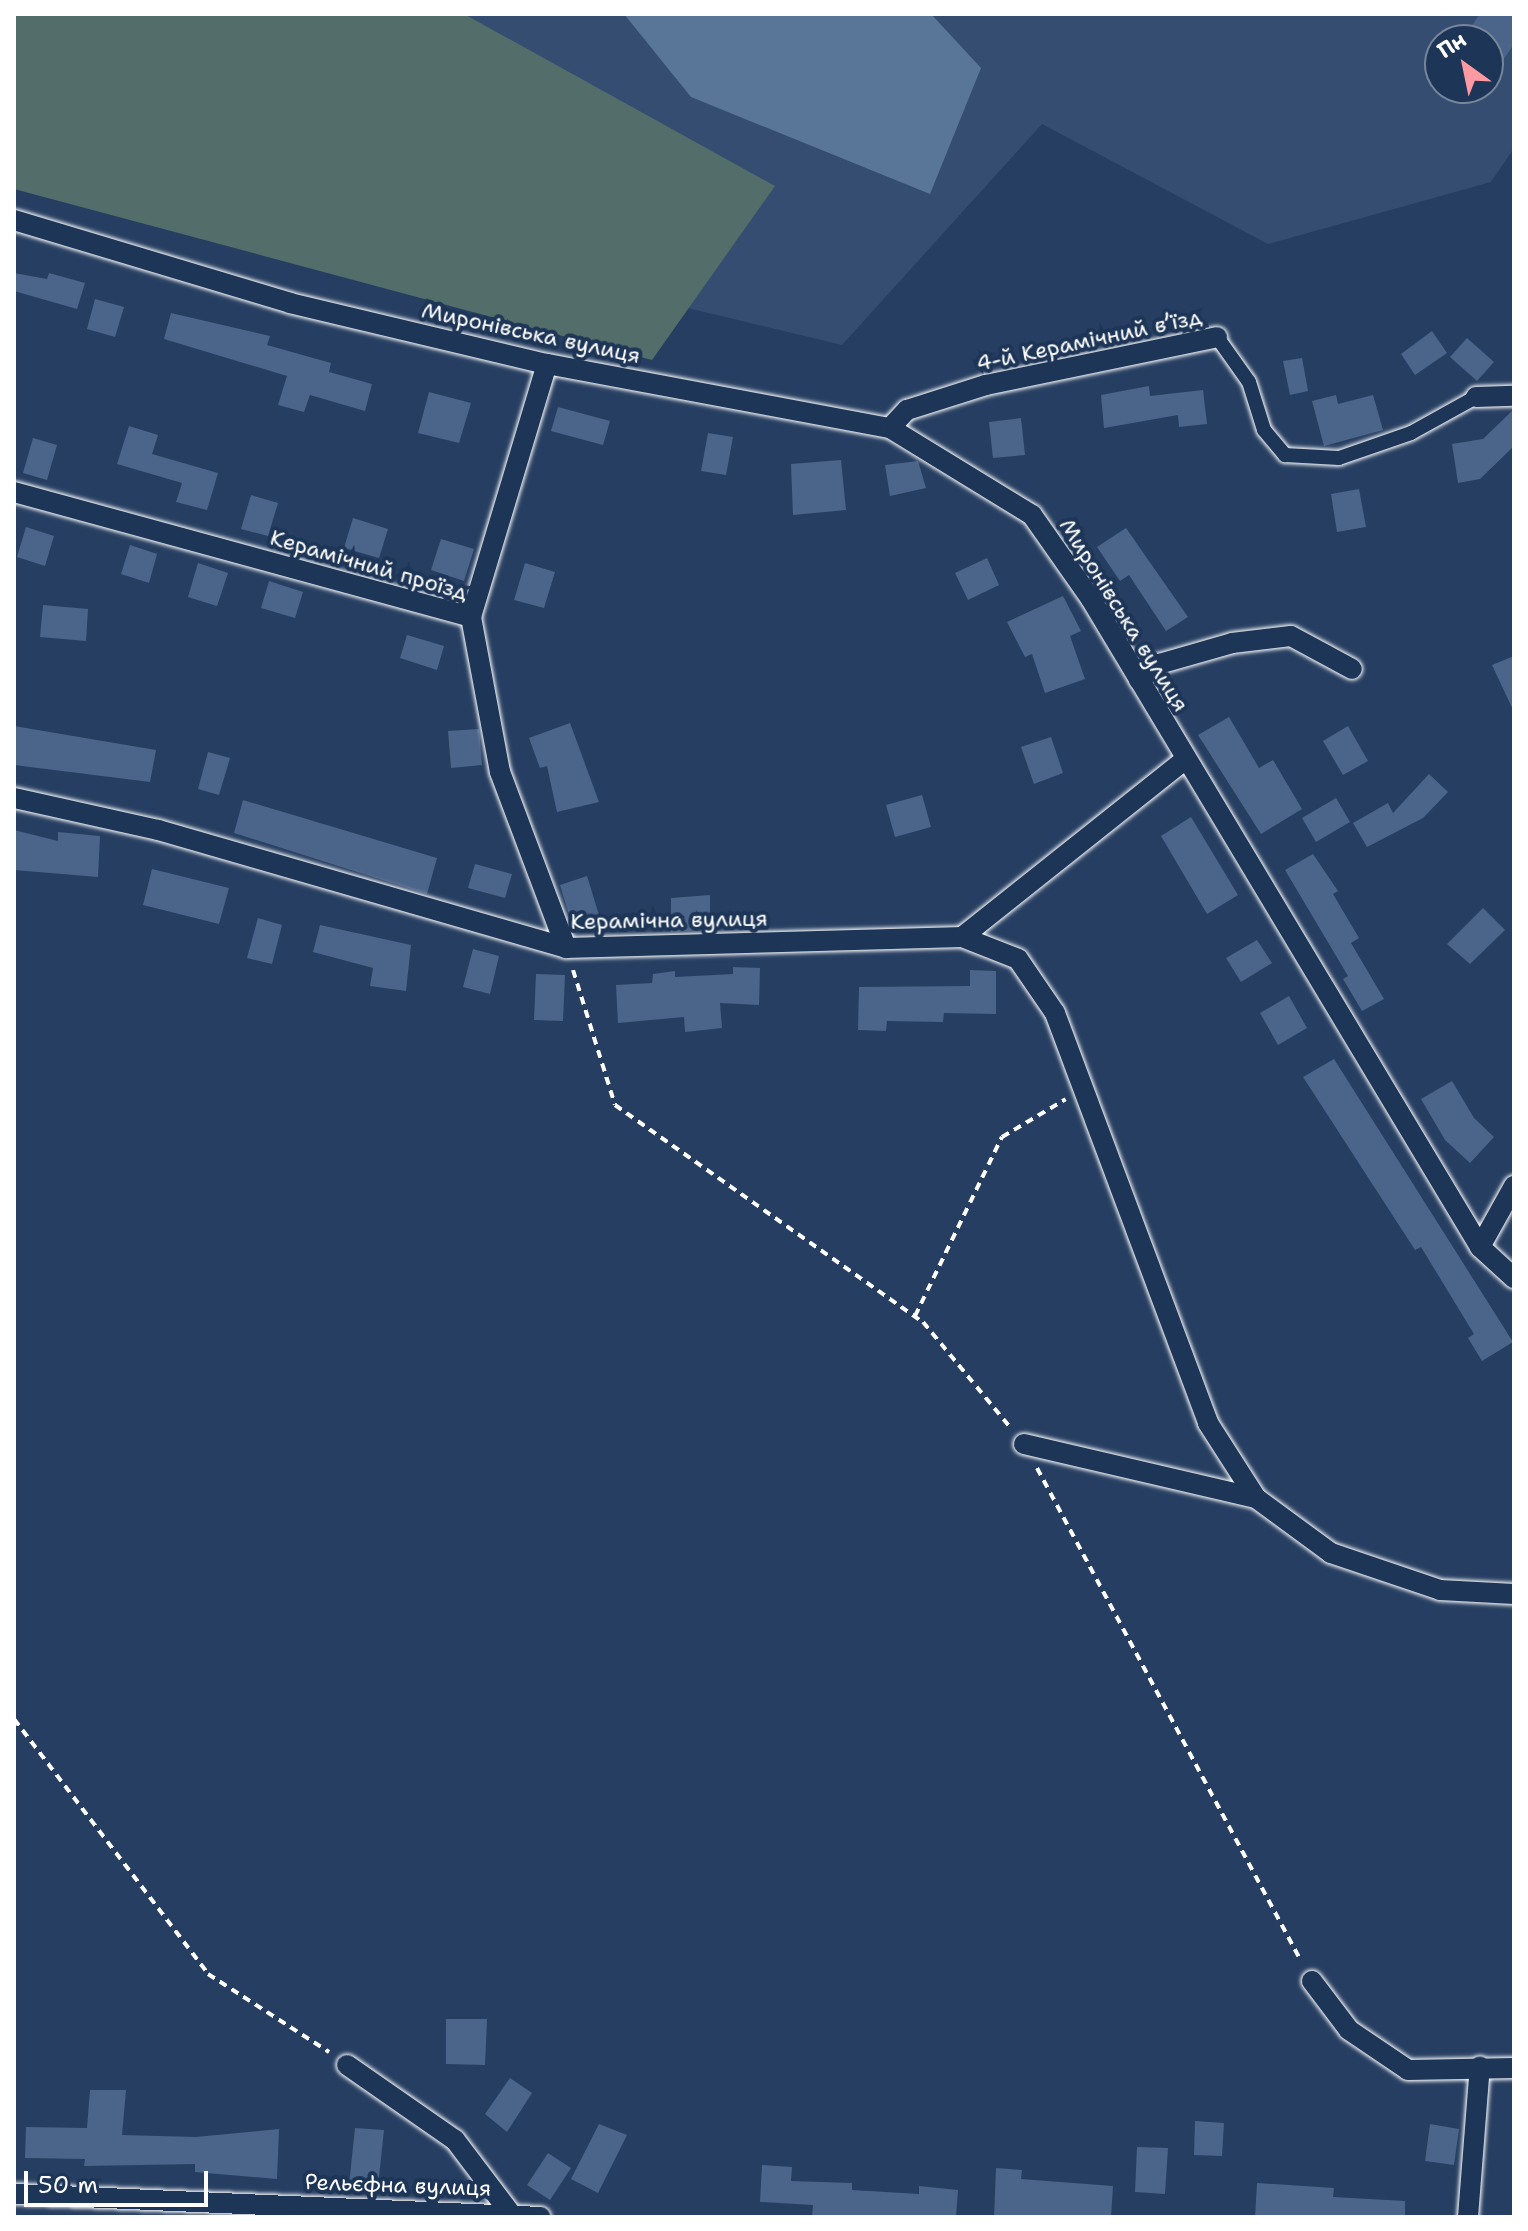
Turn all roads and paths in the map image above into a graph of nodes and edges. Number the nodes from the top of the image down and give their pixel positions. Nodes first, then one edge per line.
1 (14, 220) edge
2 (1217, 337) joint
3 (547, 364) junction
4 (1514, 396) edge
5 (1476, 397) joint
6 (890, 428) junction
7 (14, 492) edge
8 (471, 617) junction
9 (1352, 669) dead end
10 (1139, 680) junction
11 (1186, 759) junction
12 (14, 798) edge
13 (962, 937) junction
14 (566, 948) junction
15 (1084, 1088) junction
16 (1514, 1186) edge
17 (1480, 1247) junction
18 (1514, 1278) edge
19 (915, 1316) junction
20 (1024, 1444) junction
21 (1256, 1498) junction
22 (1514, 1594) edge
23 (14, 1719) edge
24 (1312, 1981) joint
25 (347, 2065) joint
26 (1480, 2066) junction
27 (1514, 2068) edge
28 (14, 2194) edge
29 (511, 2214) junction
30 (540, 2217) edge
31 (1468, 2217) edge

1 - 3 street, Миронівська вулиця
2 - 5 street, 4-й Керамічний в’їзд
2 - 6 street, 4-й Керамічний в’їзд
3 - 6 street, Миронівська вулиця
3 - 8 street
4 - 5 street, 4-й Керамічний в’їзд
6 - 10 street, Миронівська вулиця
7 - 8 street, Керамічний проїзд
8 - 14 street, Керамічний проїзд
9 - 10 street
10 - 11 street, Миронівська вулиця
11 - 13 street
11 - 17 street, Миронівська вулиця
12 - 14 street, Керамічна вулиця
13 - 14 street, Керамічна вулиця
13 - 15 street
14 - 19 path
15 - 19 path
15 - 21 street
16 - 17 street
17 - 18 street, Миронівська вулиця
19 - 20 path
20 - 21 street
20 - 24 path
21 - 22 street
23 - 25 path
24 - 26 street
25 - 29 street
26 - 27 street
26 - 31 street
28 - 29 street, Рельєфна вулиця
29 - 30 street, Рельєфна вулиця

